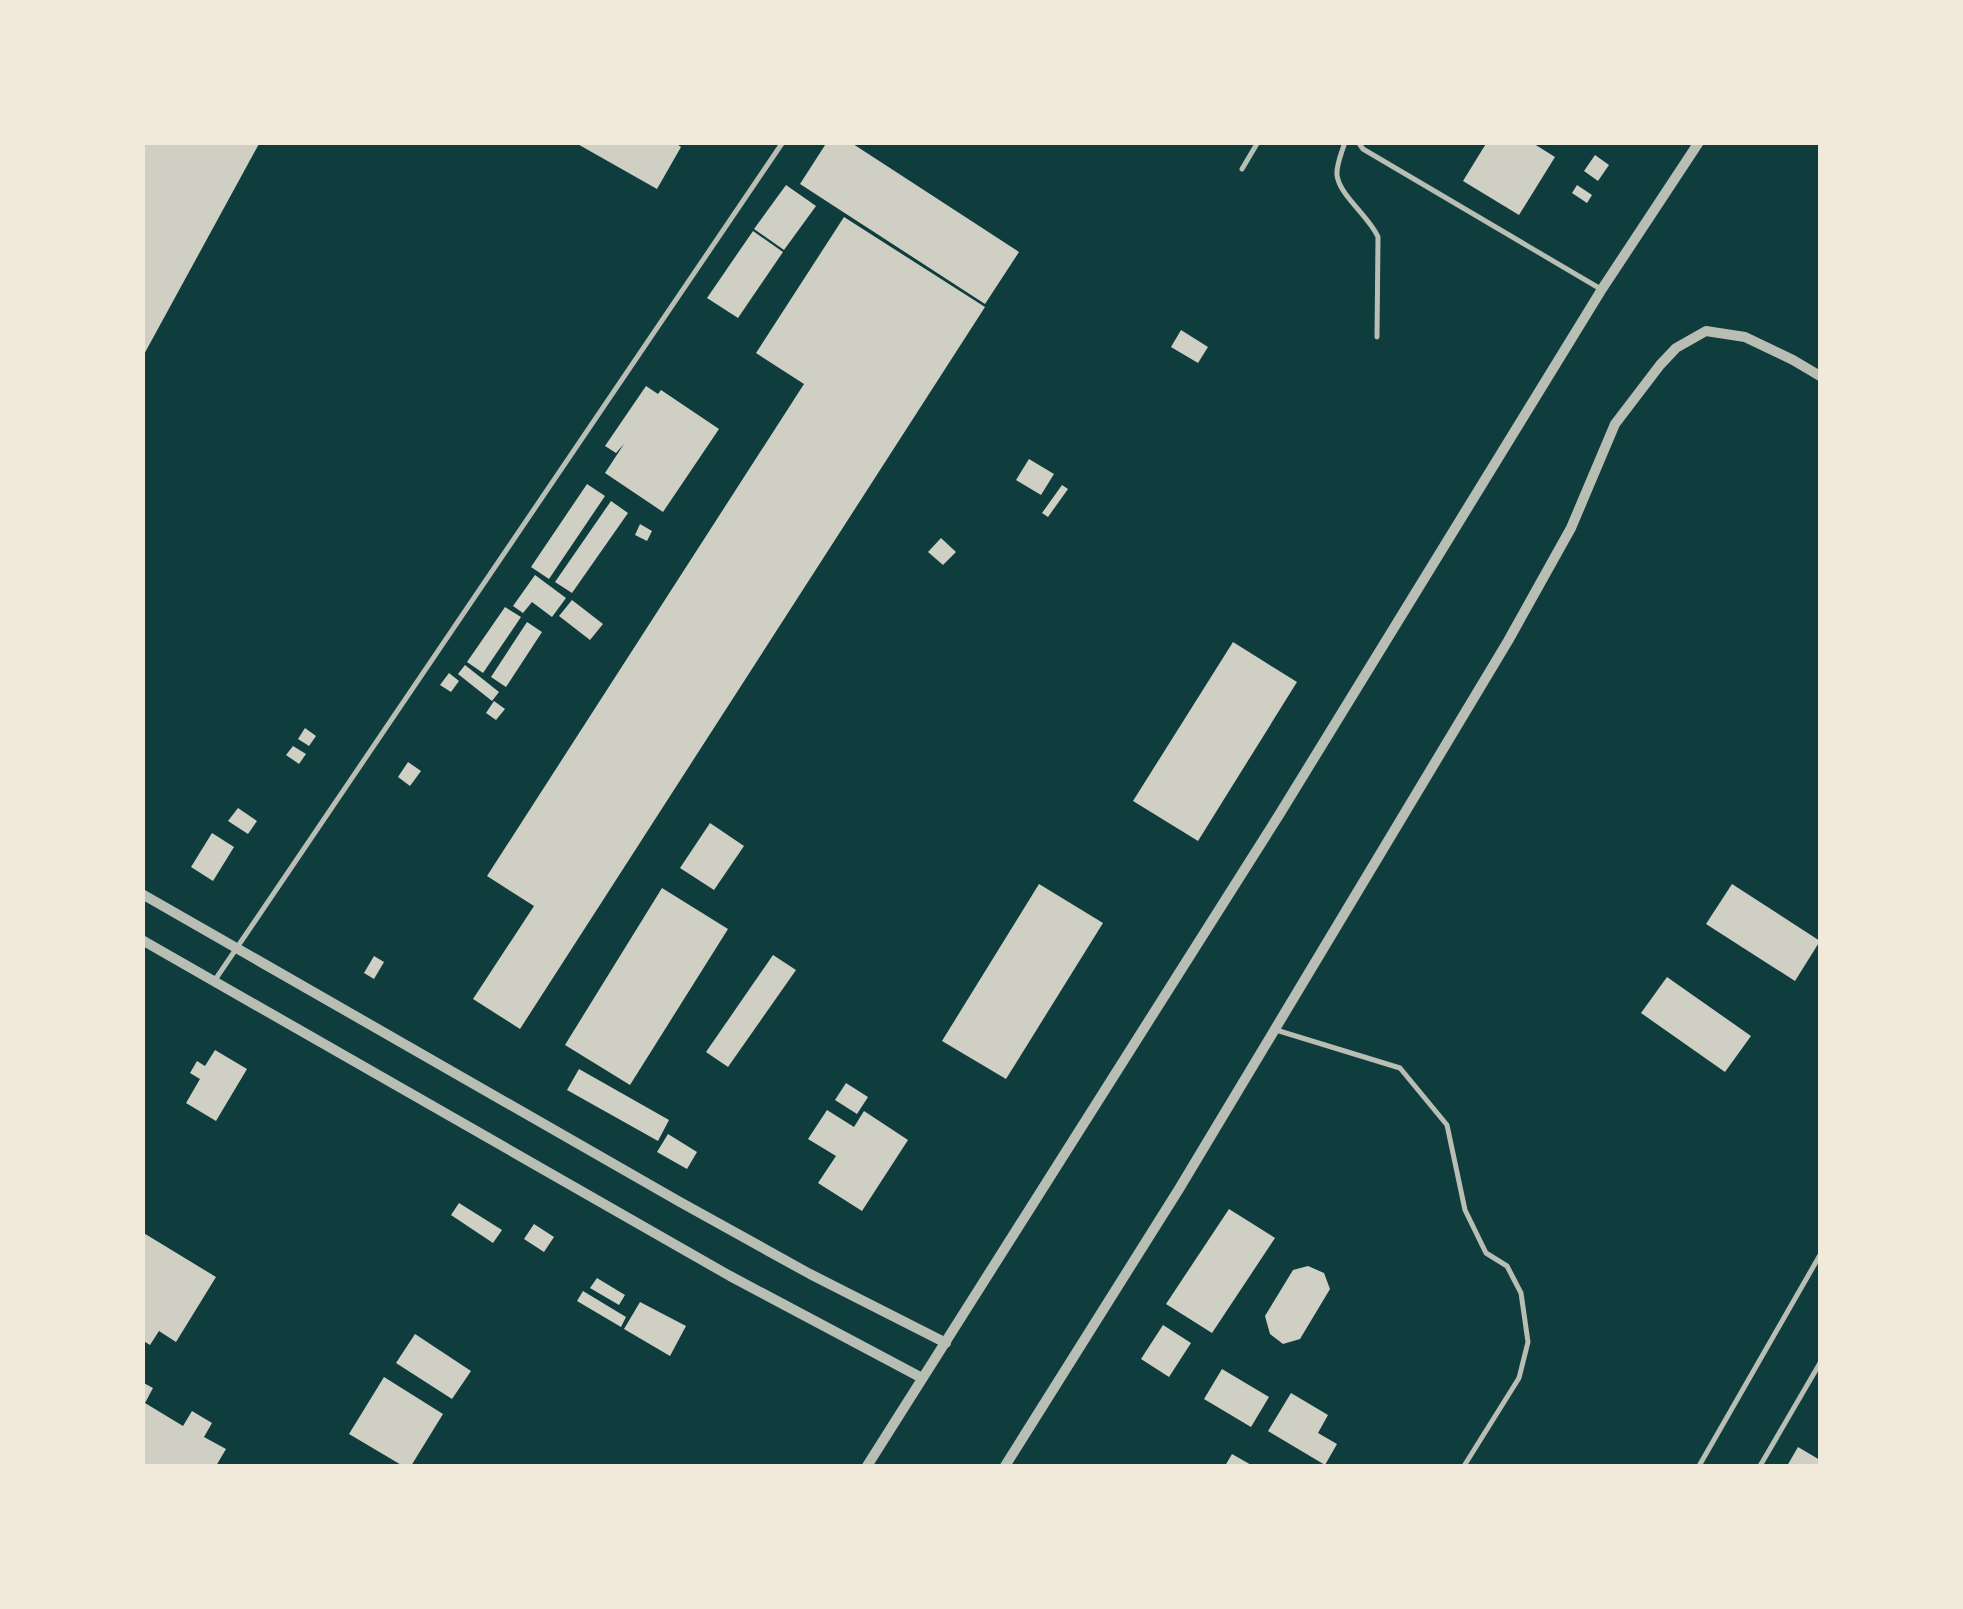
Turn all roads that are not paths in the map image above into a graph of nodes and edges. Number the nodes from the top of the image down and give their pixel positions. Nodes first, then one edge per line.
1 (784, 142) edge
2 (1258, 142) edge
3 (1345, 142) edge
4 (1358, 142) edge
5 (1699, 142) edge
6 (1242, 169) dead end
7 (1602, 289) junction
8 (1376, 337) dead end
9 (1820, 376) edge
10 (142, 894) edge
11 (142, 940) edge
12 (237, 947) junction
13 (214, 980) junction
14 (1276, 1030) junction
15 (1820, 1255) edge
16 (946, 1343) junction
17 (1820, 1363) edge
18 (922, 1378) junction
19 (868, 1466) edge
20 (1004, 1466) edge
21 (1464, 1466) edge
22 (1699, 1466) edge
23 (1760, 1466) edge

1 - 12 lane
2 - 6 lane
3 - 8 lane
4 - 7 lane
5 - 7 street
7 - 16 street
9 - 14 street
10 - 12 street
11 - 13 street
12 - 13 lane
12 - 16 street
13 - 18 street
14 - 20 street
14 - 21 lane
15 - 22 lane
16 - 18 street
17 - 23 lane
18 - 19 street

